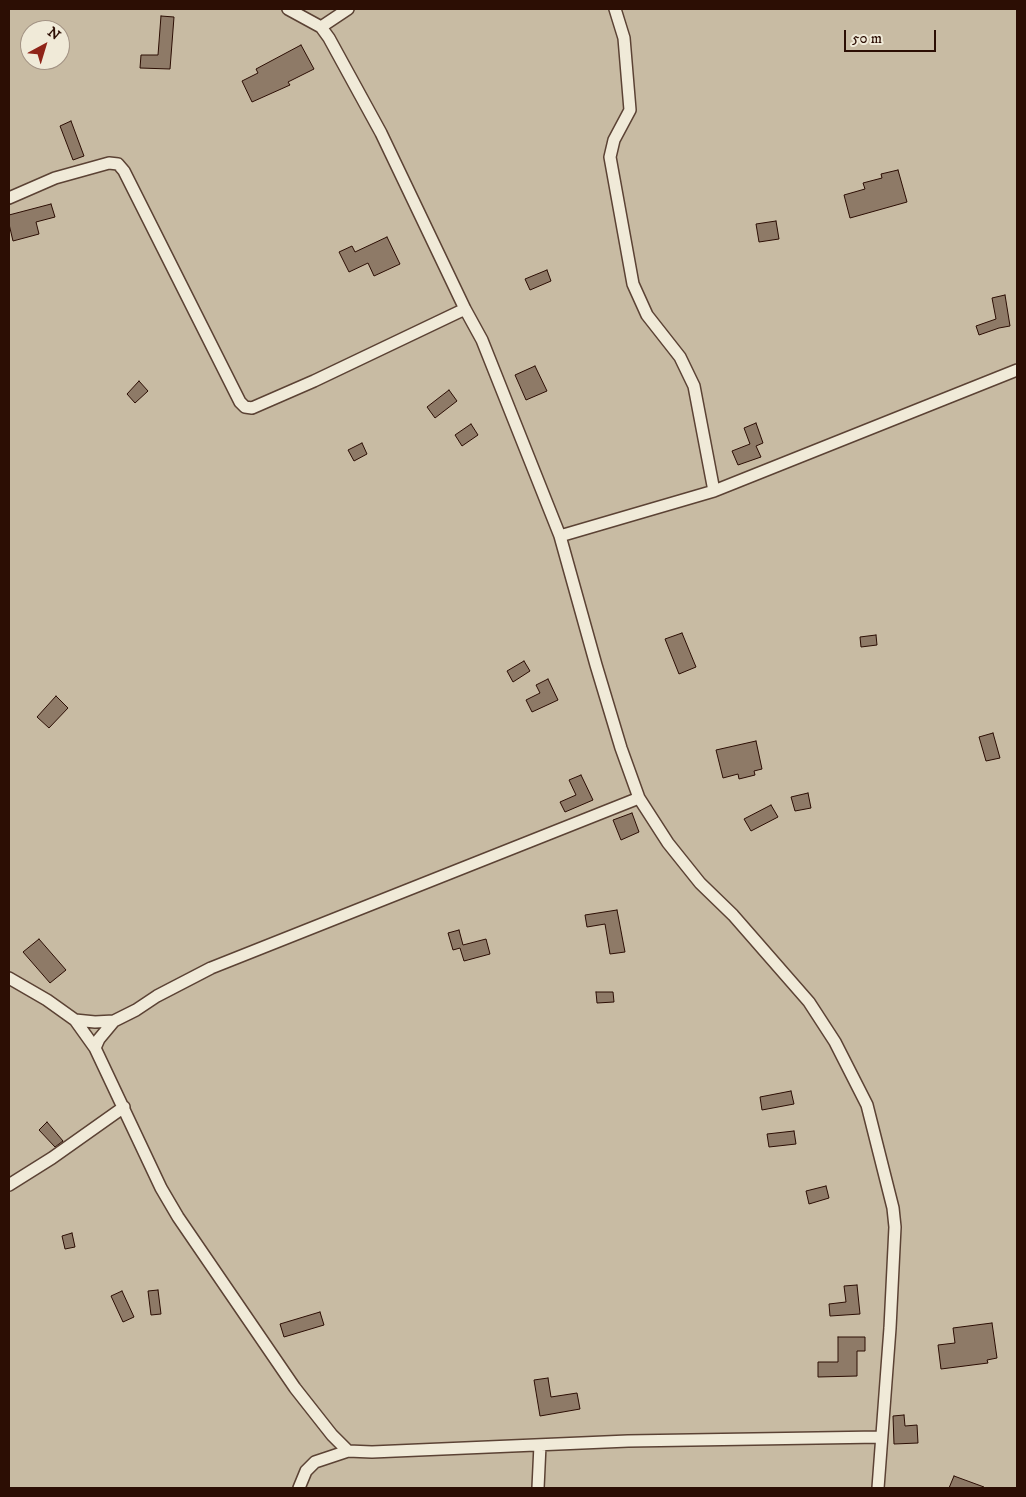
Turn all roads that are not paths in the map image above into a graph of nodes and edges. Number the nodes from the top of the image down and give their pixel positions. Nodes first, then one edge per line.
1 (288, 9) edge
2 (348, 9) edge
3 (616, 9) edge
4 (321, 26) junction
5 (9, 198) edge
6 (465, 309) junction
7 (1017, 370) edge
8 (714, 491) junction
9 (560, 536) junction
10 (639, 798) junction
11 (9, 978) edge
12 (75, 1020) junction
13 (114, 1021) junction
14 (95, 1048) junction
15 (124, 1107) junction
16 (9, 1185) edge
17 (880, 1437) junction
18 (540, 1445) junction
19 (348, 1451) junction
20 (299, 1488) edge
21 (538, 1488) edge
22 (878, 1488) edge

1 - 4 street
2 - 4 street
3 - 8 street
4 - 6 street
5 - 6 street
6 - 9 street
7 - 8 street
8 - 9 street
9 - 10 street
10 - 13 street
10 - 17 street
11 - 12 street
12 - 13 street
12 - 14 street
13 - 14 street
14 - 15 street
15 - 16 street
15 - 19 street
17 - 18 street
17 - 22 street
18 - 19 street
18 - 21 street
19 - 20 street

